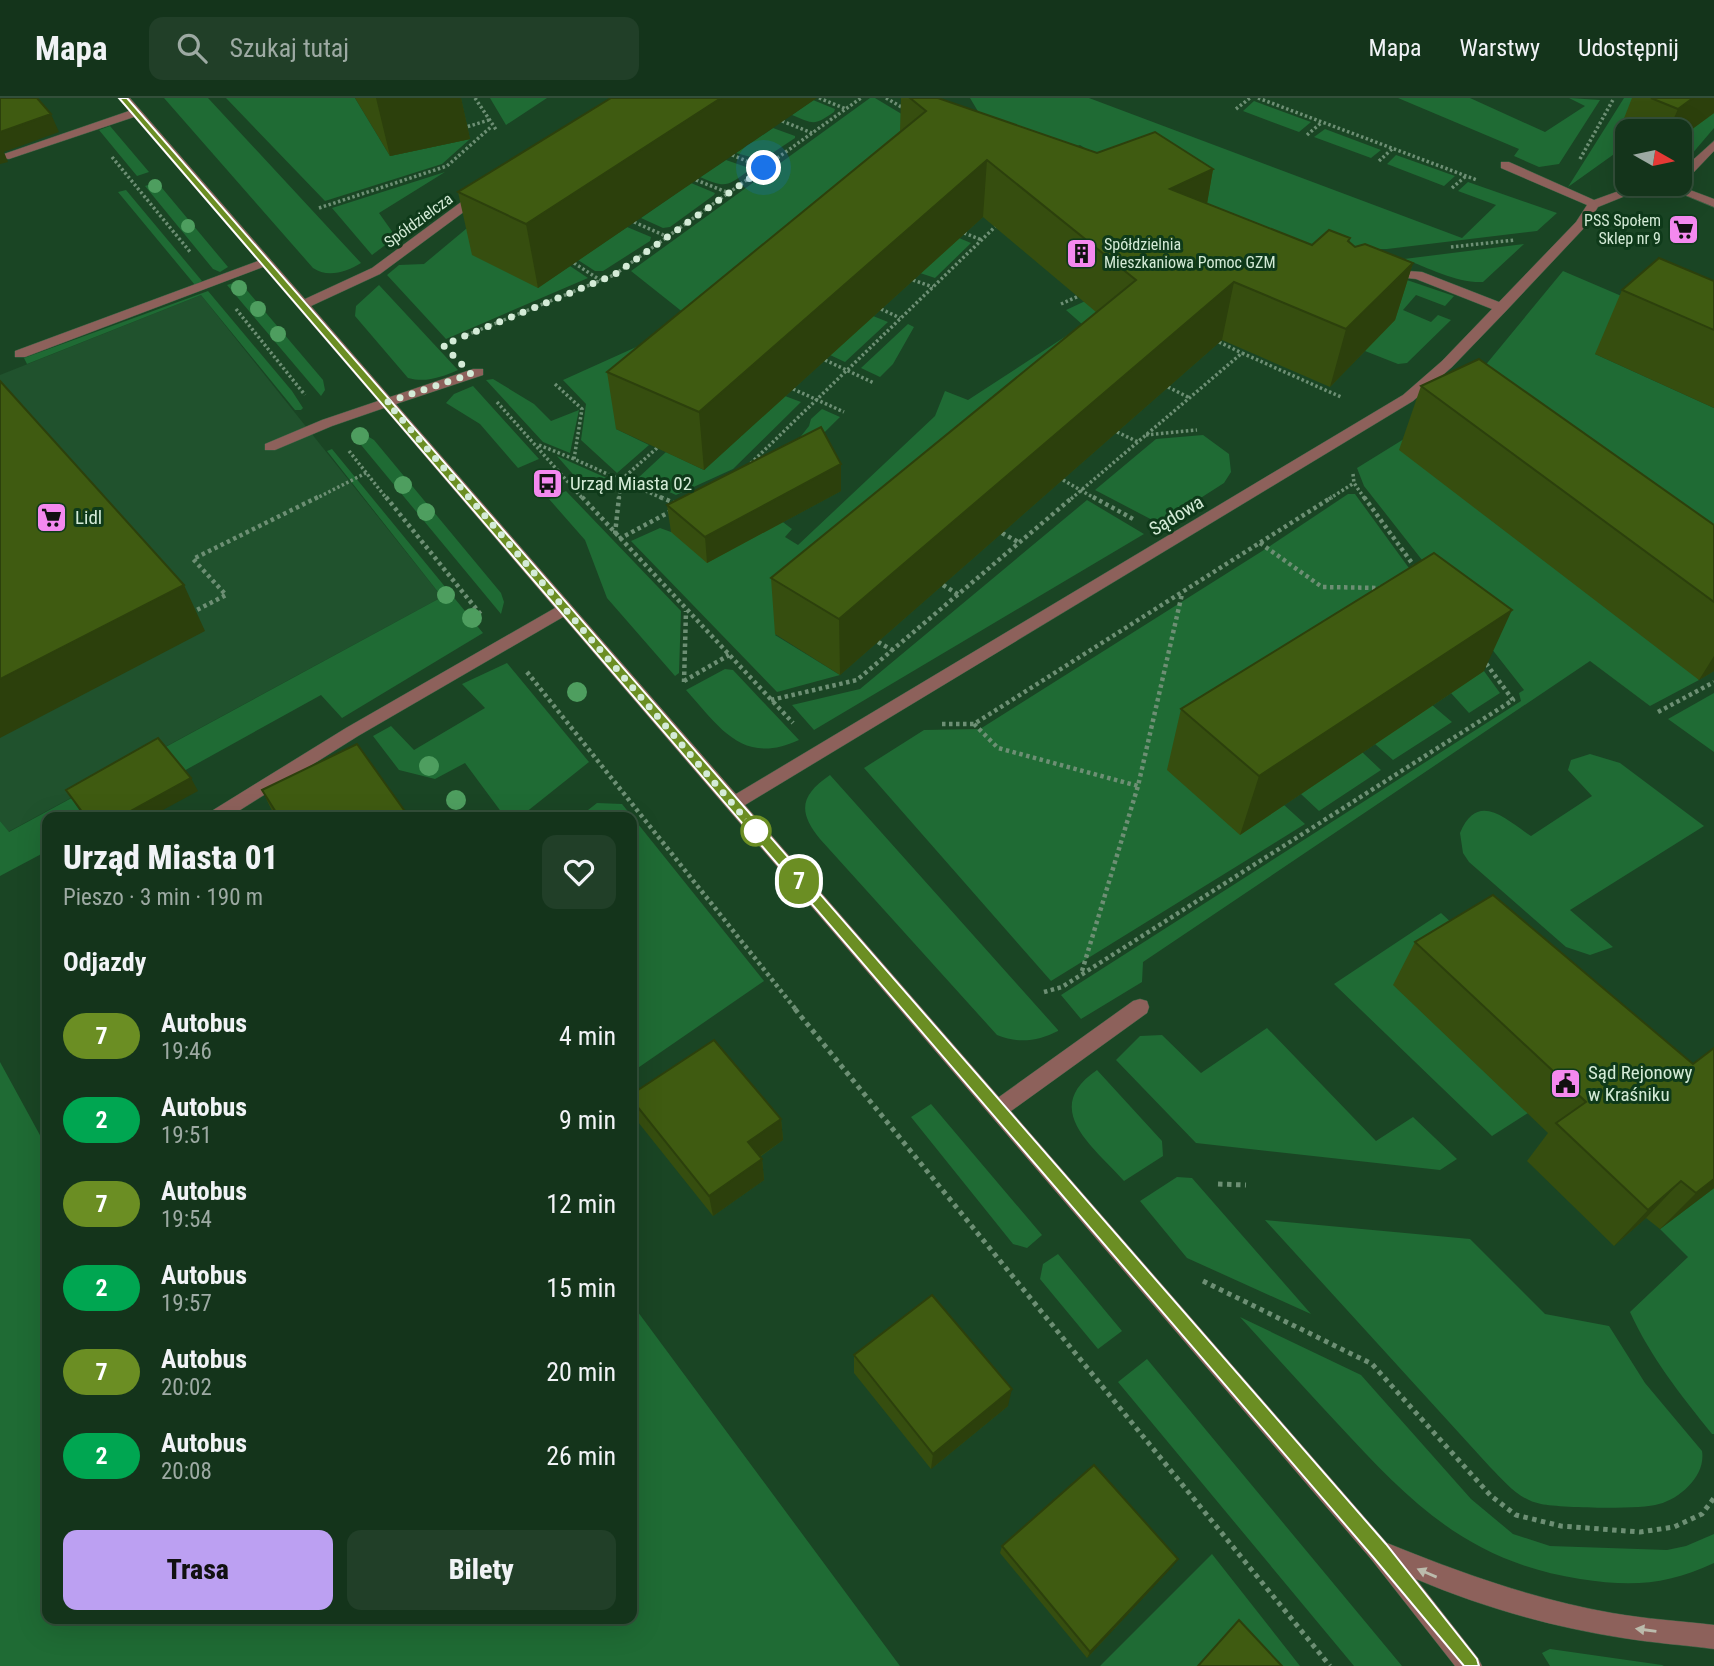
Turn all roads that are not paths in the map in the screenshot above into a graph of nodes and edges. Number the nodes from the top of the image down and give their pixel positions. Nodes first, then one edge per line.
1 (124, 98) edge
2 (136, 112) junction
3 (1714, 144) edge
4 (5, 157) dead end
5 (1505, 165) dead end
6 (1692, 167) edge
7 (493, 185) edge
8 (1692, 195) edge
9 (1616, 196) edge
10 (1714, 203) edge
11 (1594, 204) junction
12 (265, 262) junction
13 (1369, 275) edge
14 (303, 305) junction
15 (1501, 308) junction
16 (20, 354) dead end
17 (474, 373) road end
18 (387, 402) junction
19 (270, 447) dead end
20 (565, 609) junction
21 (733, 804) junction
22 (224, 812) edge
23 (1140, 1007) dead end
24 (997, 1110) junction
25 (1379, 1551) junction
26 (1714, 1637) edge
27 (1470, 1666) edge

1 - 2 street
2 - 4 street
2 - 12 street
3 - 6 street
5 - 11 street
7 - 14 street, Spółdzielcza
8 - 10 street
9 - 11 street
11 - 15 street, Sądowa
12 - 14 street
12 - 16 street
13 - 15 street
14 - 18 street
15 - 21 street, Sądowa
17 - 18 street
18 - 19 street
18 - 20 street
20 - 21 street
20 - 22 street
21 - 24 street
23 - 24 street
24 - 25 street
26 -> 25 street
25 - 27 street

